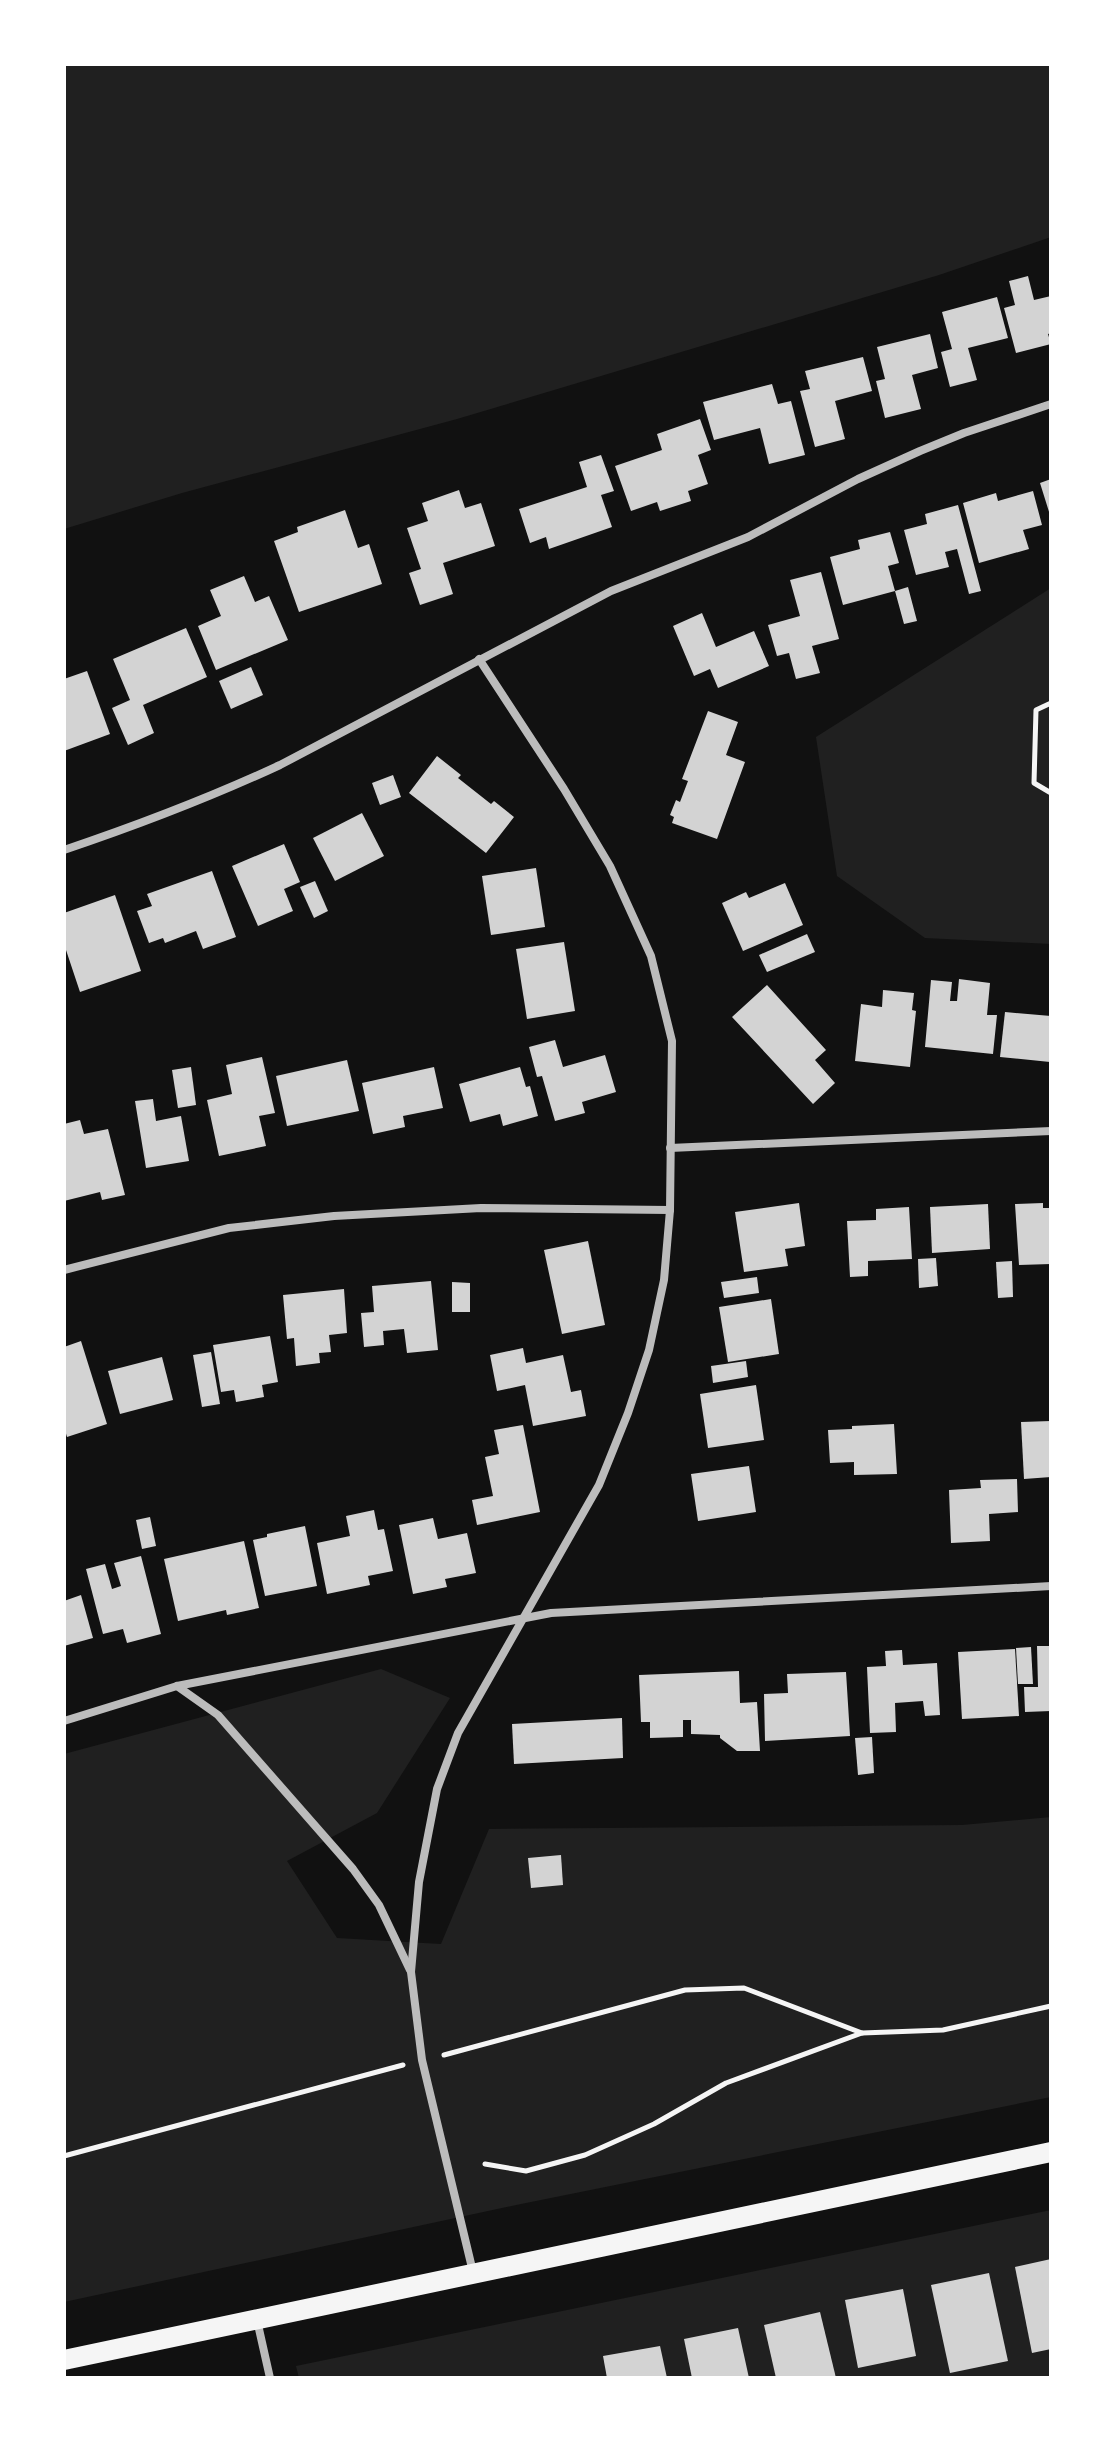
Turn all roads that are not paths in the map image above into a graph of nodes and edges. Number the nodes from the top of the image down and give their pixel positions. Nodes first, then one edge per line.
1 (1051, 404) edge
2 (479, 659) junction
3 (64, 850) edge
4 (1051, 1131) edge
5 (670, 1148) junction
6 (670, 1210) junction
7 (64, 1270) edge
8 (1051, 1586) edge
9 (524, 1617) junction
10 (177, 1686) junction
11 (64, 1721) edge
12 (411, 1972) junction
13 (1051, 2152) edge
14 (474, 2273) junction
15 (257, 2320) junction
16 (64, 2360) edge
17 (270, 2378) edge

1 - 2 street
2 - 3 street
2 - 5 street
4 - 5 street
5 - 6 street
6 - 7 street
6 - 9 street
8 - 9 street
9 - 10 street
9 - 12 street
10 - 11 street
10 - 12 street
12 - 14 street
13 - 14 main road
14 - 15 main road
15 - 16 main road
15 - 17 street

